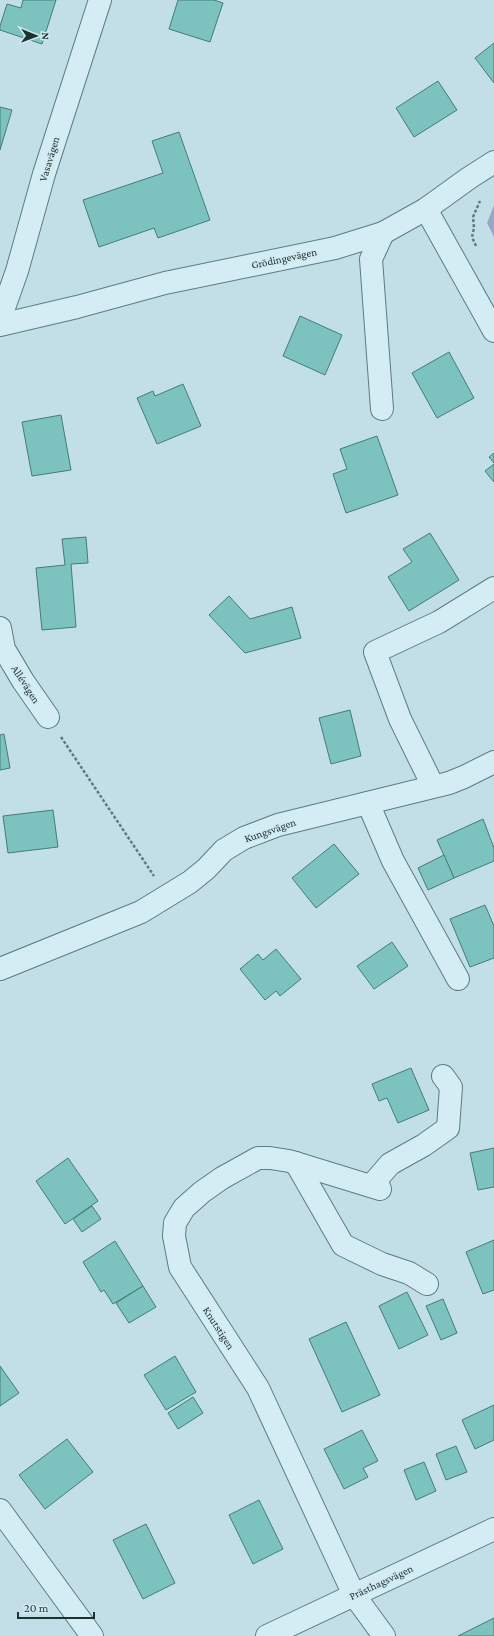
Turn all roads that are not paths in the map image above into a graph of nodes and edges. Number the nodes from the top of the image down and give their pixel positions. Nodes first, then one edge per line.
1 (100, 0) edge
2 (494, 162) edge
3 (426, 209) junction
4 (382, 233) junction
5 (0, 319) edge
6 (0, 325) edge
7 (494, 331) edge
8 (382, 409) dead end
9 (494, 588) edge
10 (0, 628) edge
11 (48, 716) road end
12 (494, 762) edge
13 (433, 786) junction
14 (368, 803) junction
15 (0, 969) edge
16 (458, 979) dead end
17 (443, 1076) dead end
18 (296, 1163) junction
19 (427, 1284) dead end
20 (0, 1510) edge
21 (494, 1529) edge
22 (354, 1595) junction
23 (92, 1636) edge
24 (267, 1636) edge
25 (384, 1636) edge

1 - 5 street, Vasavägen
2 - 3 street, Grödingevägen
3 - 4 street, Grödingevägen
3 - 7 street
4 - 6 street, Grödingevägen
4 - 8 street
9 - 13 street
10 - 11 street, Allévägen
12 - 13 street, Kungsvägen
13 - 14 street, Kungsvägen
14 - 15 street, Kungsvägen
14 - 16 street
17 - 18 street, Knutstigen
18 - 19 street
18 - 22 street, Knutstigen
20 - 23 street
21 - 22 street, Prästhagsvägen
22 - 24 street, Prästhagsvägen
22 - 25 street, Knutstigen

